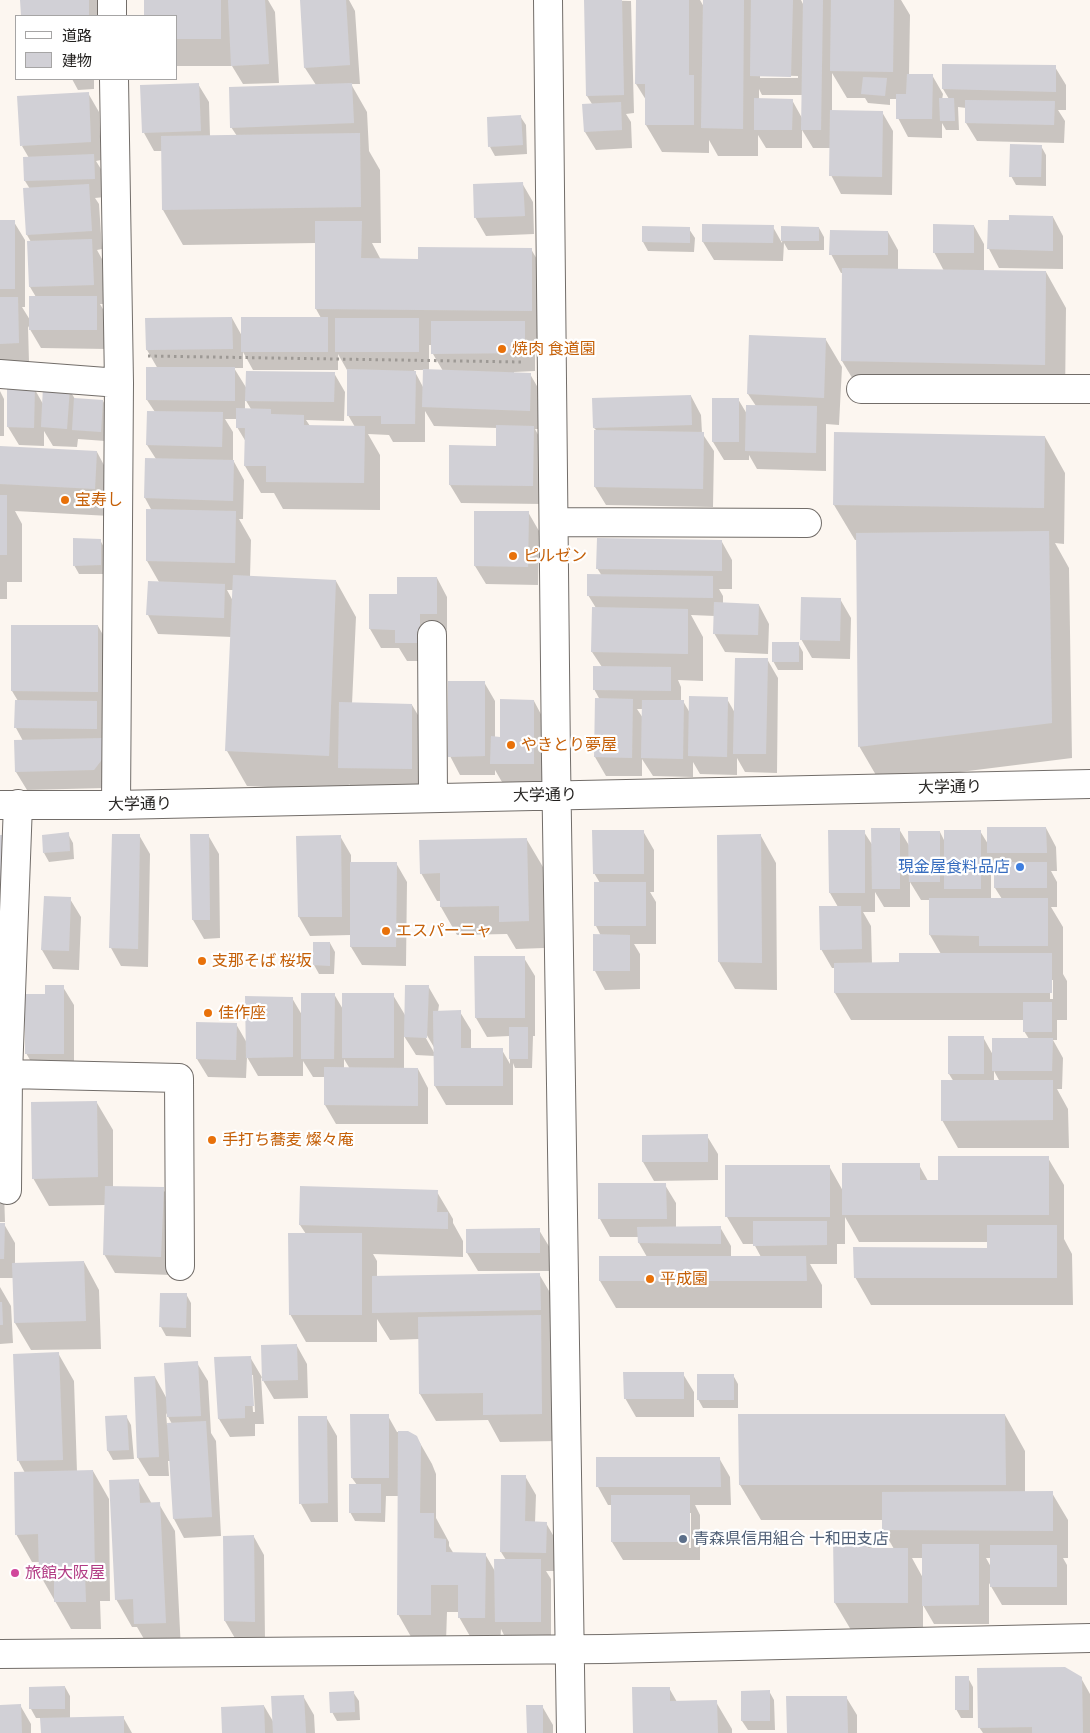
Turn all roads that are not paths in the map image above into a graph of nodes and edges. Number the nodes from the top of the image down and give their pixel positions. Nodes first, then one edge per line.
1 (112, 0) edge
2 (548, 0) edge
3 (112, 15) edge
4 (114, 80) edge
5 (0, 374) edge
6 (119, 383) junction
7 (861, 389) dead end
8 (1090, 389) edge
9 (554, 522) junction
10 (807, 523) dead end
11 (432, 635) dead end
12 (1090, 784) edge
13 (556, 794) junction
14 (433, 797) junction
15 (9, 804) edge
16 (116, 805) junction
17 (8, 1074) junction
18 (6, 1190) dead end
19 (180, 1266) dead end
20 (1090, 1638) edge
21 (571, 1649) junction
22 (0, 1654) edge
23 (571, 1733) edge

1 - 3 street
2 - 9 street
4 - 6 street
5 - 6 street
6 - 16 street
7 - 8 street
9 - 10 street
9 - 13 street
11 - 14 street
12 - 13 street, 大学通り
13 - 14 street, 大学通り
13 - 21 street
14 - 16 street, 大学通り
15 - 16 street, 大学通り
15 - 17 street
17 - 18 street
17 - 19 street
20 - 21 street
21 - 22 street
21 - 23 street

